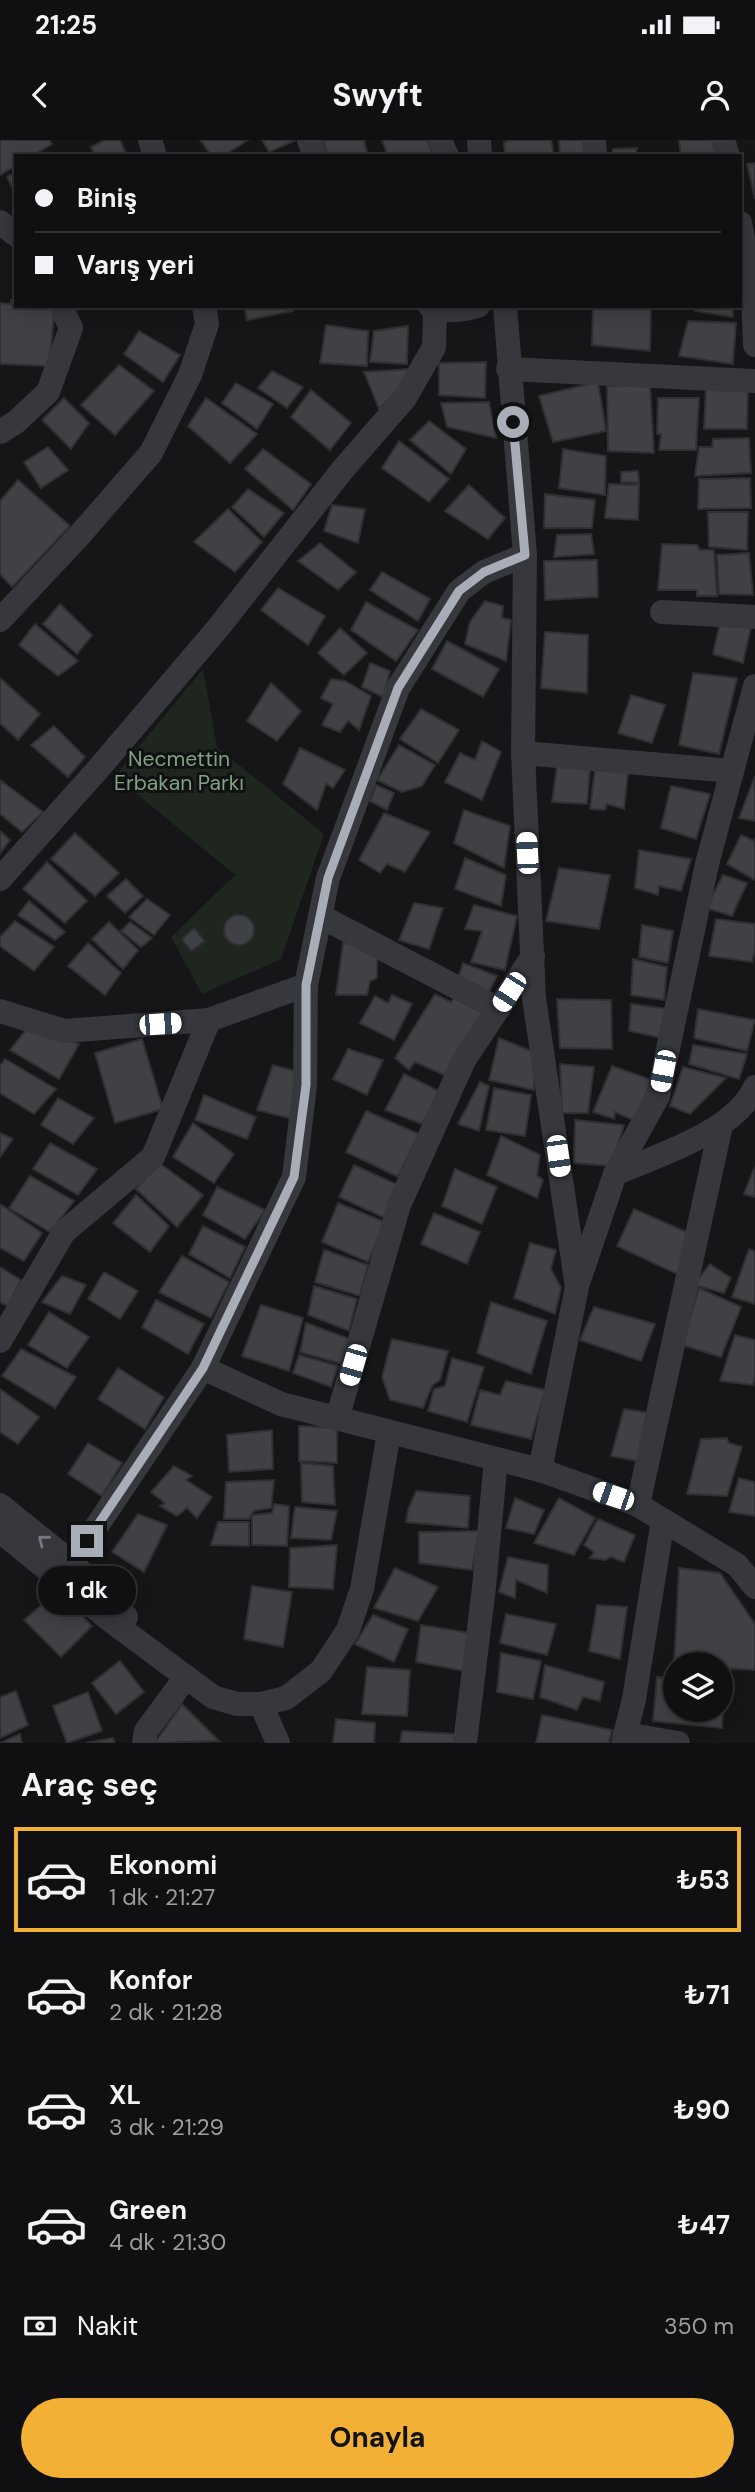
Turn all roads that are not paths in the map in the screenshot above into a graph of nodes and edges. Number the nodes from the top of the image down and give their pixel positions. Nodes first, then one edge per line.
1 (0, 222) edge
2 (14, 233) edge
3 (742, 235) edge
4 (62, 308) edge
5 (204, 308) edge
6 (433, 308) edge
7 (472, 308) edge
8 (505, 308) edge
9 (755, 345) edge
10 (508, 369) junction
11 (755, 382) edge
12 (0, 432) edge
13 (525, 555) junction
14 (662, 612) dead end
15 (755, 617) edge
16 (0, 620) edge
17 (755, 686) edge
18 (523, 753) junction
19 (732, 771) junction
20 (0, 879) edge
21 (320, 916) junction
22 (533, 956) junction
23 (306, 985) junction
24 (498, 1009) junction
25 (0, 1011) edge
26 (209, 1020) junction
27 (755, 1087) edge
28 (721, 1125) junction
29 (615, 1174) junction
30 (577, 1287) junction
31 (0, 1341) edge
32 (203, 1368) junction
33 (337, 1419) junction
34 (389, 1433) junction
35 (496, 1459) junction
36 (540, 1470) junction
37 (0, 1505) edge
38 (638, 1505) junction
39 (663, 1520) junction
40 (0, 1531) edge
41 (746, 1561) edge
42 (72, 1563) junction
43 (755, 1587) edge
44 (159, 1658) junction
45 (186, 1677) junction
46 (261, 1704) junction
47 (624, 1738) edge
48 (144, 1743) edge
49 (278, 1743) edge
50 (465, 1743) edge
51 (678, 1743) edge

1 - 2 street
3 - 9 street
4 - 12 street
5 - 16 street
6 - 7 street
6 - 20 street
8 - 10 street
10 - 11 street
10 - 13 street
13 - 18 street
13 - 21 street
14 - 15 street
17 - 19 street
18 - 19 street
18 - 22 street
19 - 29 street
21 - 23 street
21 - 24 street
22 - 24 street
22 - 30 street
23 - 26 street
23 - 32 street
24 - 33 street
25 - 26 street
26 - 31 street
27 - 28 street
28 - 29 street
28 - 38 street
29 - 30 street
30 - 36 street
32 - 33 street
32 - 42 street
33 - 34 street
34 - 35 street
34 - 46 street
35 - 36 street
35 - 50 street
36 - 38 street
42 -> 37 street
38 - 39 street
39 - 41 street
39 - 47 street
40 - 44 street
41 - 43 street
42 - 44 street
44 - 45 street
45 - 46 street
45 - 48 street
46 - 49 street
47 - 51 street

